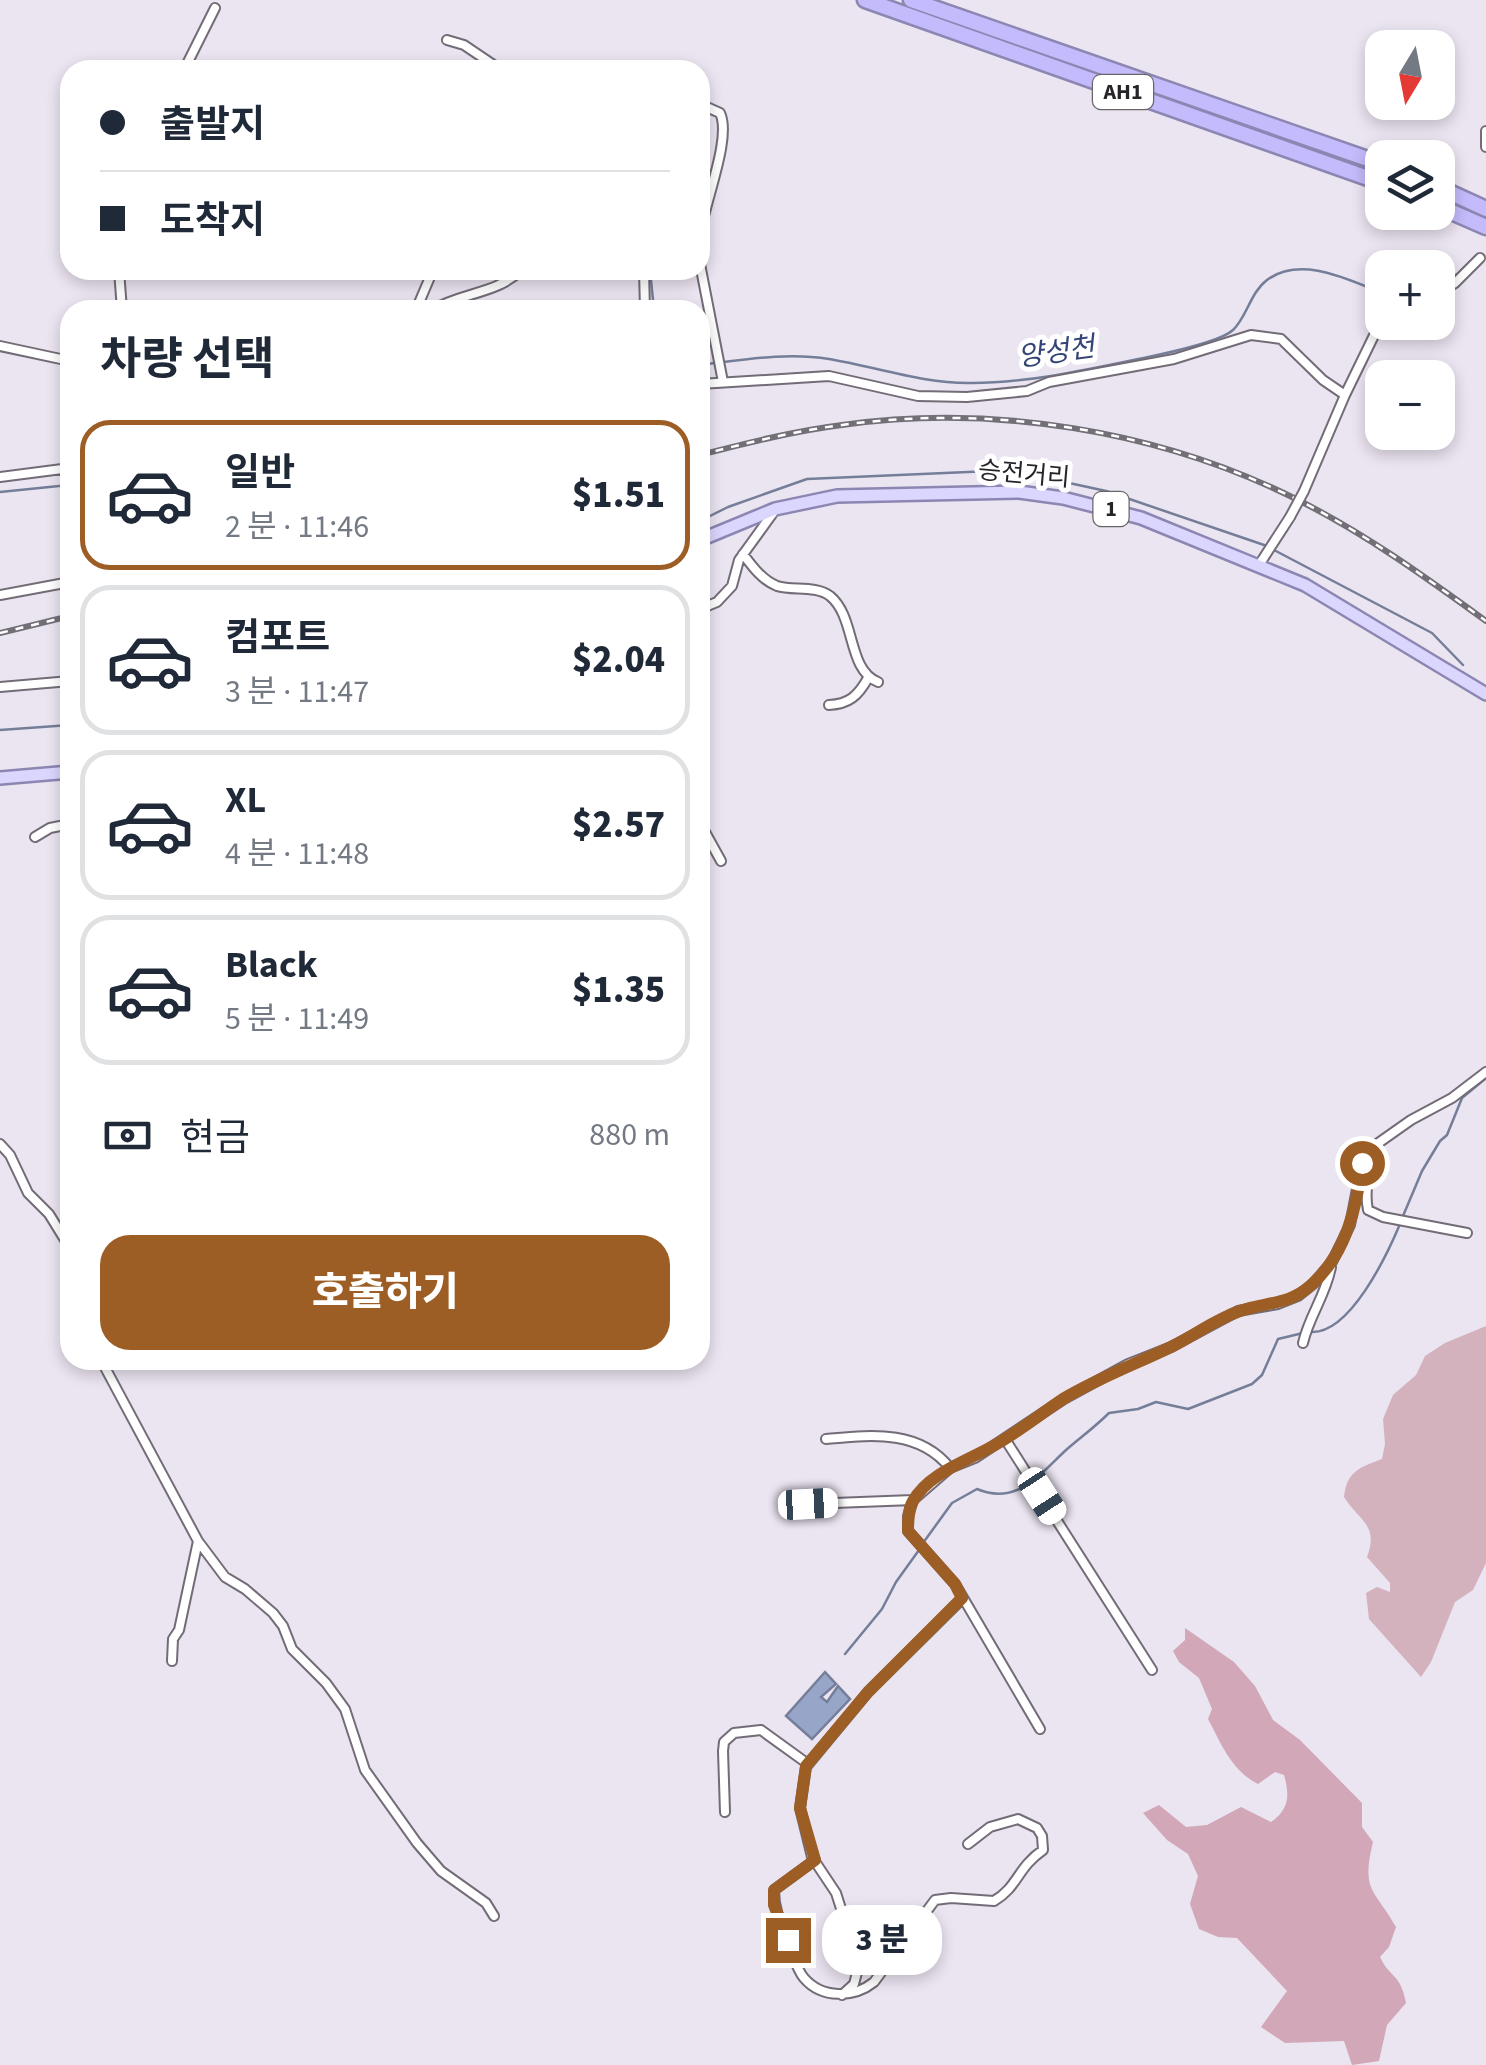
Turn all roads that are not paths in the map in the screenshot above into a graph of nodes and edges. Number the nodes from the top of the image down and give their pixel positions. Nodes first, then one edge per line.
1 (864, 0) edge
2 (912, 0) edge
3 (215, 8) dead end
4 (448, 40) dead end
5 (189, 60) edge
6 (486, 60) edge
7 (710, 108) edge
8 (1486, 131) edge
9 (1486, 147) edge
10 (1365, 158) edge
11 (1365, 177) edge
12 (710, 185) edge
13 (1455, 195) edge
14 (1486, 209) edge
15 (1455, 213) edge
16 (1486, 227) edge
17 (1480, 258) dead end
18 (511, 280) edge
19 (1455, 283) edge
20 (449, 300) edge
21 (710, 315) edge
22 (1371, 340) edge
23 (0, 346) edge
24 (60, 359) edge
25 (723, 382) junction
26 (710, 383) edge
27 (1345, 395) junction
28 (60, 472) edge
29 (0, 477) edge
30 (775, 509) junction
31 (710, 536) edge
32 (743, 554) junction
33 (1259, 565) junction
34 (60, 584) edge
35 (0, 595) edge
36 (710, 605) edge
37 (868, 678) junction
38 (60, 682) edge
39 (878, 682) dead end
40 (0, 687) edge
41 (1486, 694) edge
42 (829, 705) dead end
43 (60, 773) edge
44 (0, 778) edge
45 (60, 826) edge
46 (35, 837) dead end
47 (710, 843) edge
48 (720, 862) dead end
49 (1486, 1072) edge
50 (1380, 1141) junction
51 (0, 1144) edge
52 (60, 1232) edge
53 (1467, 1233) dead end
54 (1332, 1262) junction
55 (1305, 1336) dead end
56 (106, 1370) edge
57 (1006, 1439) junction
58 (826, 1440) dead end
59 (950, 1468) junction
60 (914, 1500) junction
61 (808, 1504) dead end
62 (198, 1541) junction
63 (962, 1598) junction
64 (172, 1661) dead end
65 (1152, 1670) dead end
66 (1040, 1729) dead end
67 (808, 1764) junction
68 (725, 1812) dead end
69 (968, 1844) dead end
70 (815, 1860) junction
71 (494, 1916) dead end
72 (842, 1994) junction

1 - 11 highway, AH1
2 - 10 highway, AH1
3 - 5 street
4 - 6 street
7 - 12 street
8 - 9 street
13 - 14 highway
15 - 16 highway
17 - 19 street
18 - 20 street
21 - 25 street
22 - 27 street
23 - 24 street
25 - 26 street
25 - 27 street
27 - 33 street, bridge
28 - 29 street
30 - 31 main road, 승전거리 / 1
30 - 32 street
30 - 33 main road, 승전거리 / 1
32 - 36 street
32 - 37 street
33 - 41 main road, 승전거리 / 1
34 - 35 street
37 - 39 street
37 - 42 street
38 - 40 street
43 - 44 main road
45 - 46 street
47 - 48 street
49 - 50 street
50 - 53 street
50 - 54 street
51 - 52 street
54 - 55 street
54 - 57 street
56 - 62 street
57 - 59 street
57 - 65 street
58 - 59 street
59 - 60 street
60 - 61 street
60 - 63 street
62 - 64 street
62 - 71 street
63 - 66 street
63 - 67 street
67 - 68 street
67 - 70 street
69 - 72 street
70 - 72 street
70 - 72 street

